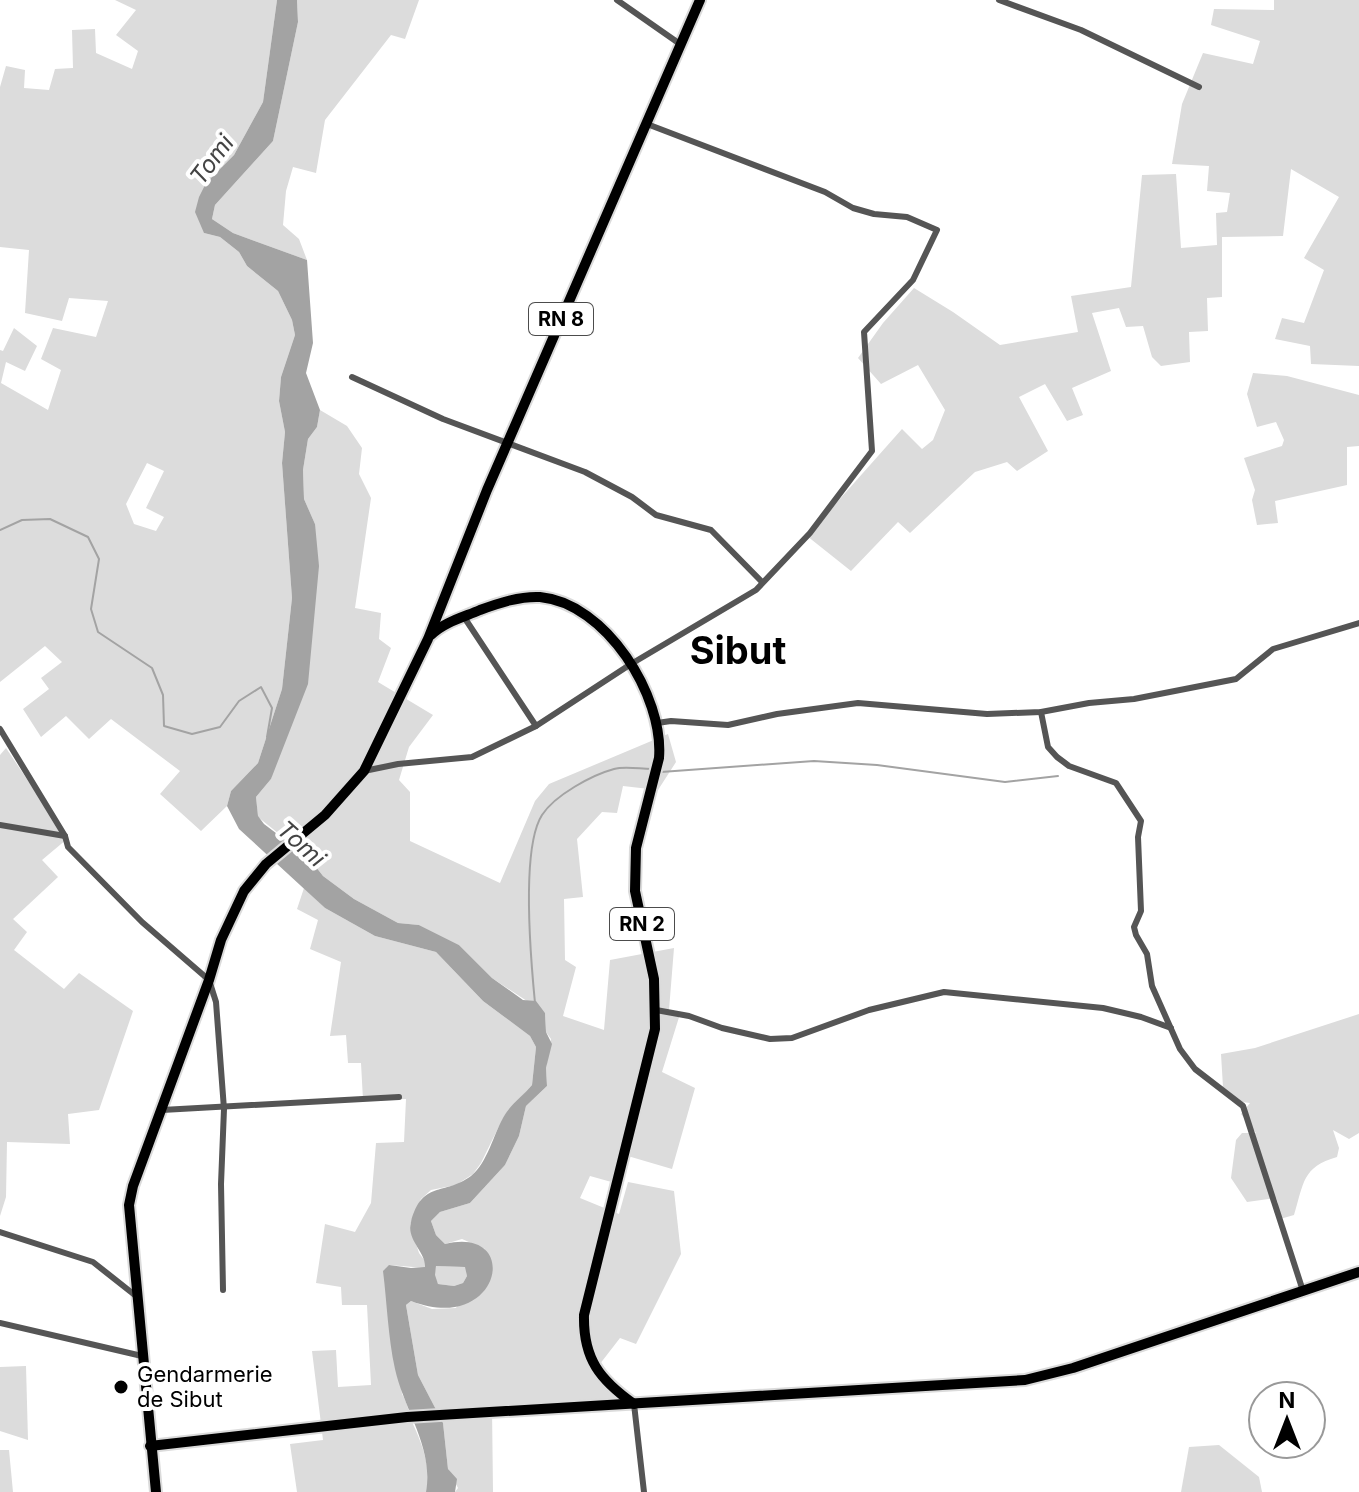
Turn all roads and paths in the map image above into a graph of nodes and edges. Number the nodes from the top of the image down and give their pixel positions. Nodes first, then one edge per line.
1 (617, 0) edge
2 (700, 0) edge
3 (999, 0) edge
4 (680, 44) junction
5 (1199, 87) dead end
6 (647, 124) junction
7 (352, 377) dead end
8 (508, 444) junction
9 (762, 582) junction
10 (464, 617) junction
11 (1359, 623) edge
12 (428, 639) junction
13 (631, 664) junction
14 (1041, 712) junction
15 (657, 723) junction
16 (536, 726) junction
17 (0, 729) edge
18 (364, 771) junction
19 (0, 825) edge
20 (65, 836) junction
21 (209, 980) junction
22 (656, 1010) junction
23 (1171, 1028) junction
24 (399, 1097) dead end
25 (224, 1109) junction
26 (162, 1110) junction
27 (0, 1232) edge
28 (1359, 1272) edge
29 (223, 1290) dead end
30 (1303, 1291) junction
31 (138, 1297) junction
32 (0, 1323) edge
33 (142, 1356) junction
34 (634, 1404) junction
35 (150, 1446) junction
36 (156, 1492) edge
37 (644, 1492) edge

1 - 4 street
2 - 4 main road, RN 8
3 - 5 street
4 - 6 main road, RN 8
6 - 8 main road, RN 8
6 - 9 street
7 - 8 street
8 - 9 street
8 - 12 main road, RN 8
9 - 13 street
10 - 12 main road, RN 2
10 - 13 main road, RN 2
10 - 16 street
11 - 14 street
12 - 18 main road
13 - 15 main road, RN 2
13 - 16 street
14 - 15 street
14 - 23 street
15 - 22 main road, RN 2
16 - 18 street
17 - 20 street
18 - 21 main road
19 - 20 street
20 - 21 street
21 - 25 street
21 - 26 main road
22 - 23 street
22 - 34 main road, RN 2
23 - 30 street
24 - 25 street
25 - 26 street
25 - 29 street
26 - 31 main road
27 - 31 street
28 - 30 main road
30 - 34 main road
31 - 33 main road
32 - 33 street
33 - 35 main road
34 - 35 main road
34 - 37 street
35 - 36 main road

